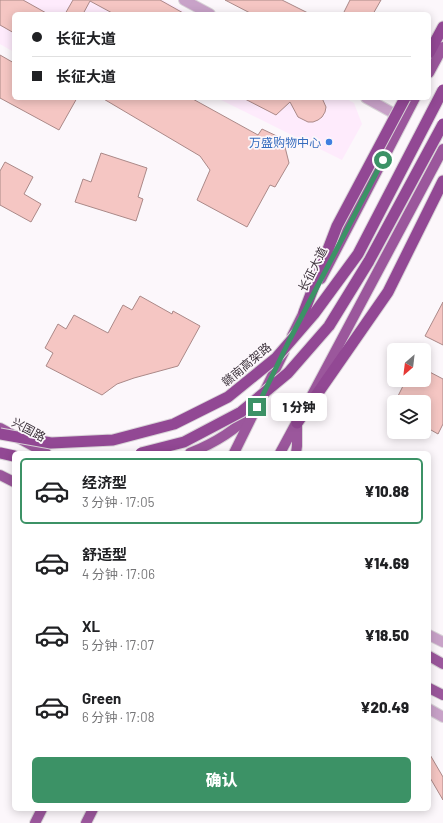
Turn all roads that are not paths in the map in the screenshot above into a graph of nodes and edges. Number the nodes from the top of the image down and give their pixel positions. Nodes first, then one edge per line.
1 (184, 0) edge
2 (206, 12) edge
3 (443, 27) edge
4 (443, 47) edge
5 (431, 49) edge
6 (431, 69) edge
7 (443, 90) edge
8 (370, 100) edge
9 (404, 100) edge
10 (414, 100) edge
11 (404, 119) junction
12 (443, 124) edge
13 (443, 149) edge
14 (443, 181) edge
15 (304, 312) junction
16 (257, 407) junction
17 (296, 423) junction
18 (0, 428) edge
19 (0, 434) edge
20 (42, 451) edge
21 (149, 451) edge
22 (194, 451) edge
23 (235, 451) edge
24 (281, 451) edge
25 (296, 451) edge
26 (0, 453) edge
27 (12, 456) edge
28 (0, 475) edge
29 (12, 481) edge
30 (431, 636) edge
31 (443, 642) edge
32 (431, 657) edge
33 (443, 664) edge
34 (431, 689) edge
35 (443, 695) edge
36 (431, 710) edge
37 (443, 717) edge
38 (41, 811) edge
39 (92, 811) edge
40 (35, 823) edge
41 (86, 823) edge

1 - 2 street
3 - 5 highway
4 - 6 main road
7 - 19 highway, 赣南高架路, bridge
8 - 11 street
9 - 15 highway, bridge
10 - 11 main road, 长征大道
11 - 15 main road, 长征大道
12 - 21 highway, bridge
13 - 17 main road
14 - 17 highway
15 - 16 main road, 长征大道
16 - 22 main road
16 - 23 main road, 长征大道
17 - 24 main road
17 - 25 main road
18 - 20 main road, 兴国路
26 - 27 highway
28 - 29 main road
30 - 31 street
32 - 33 main road
34 - 35 main road
36 - 37 street
38 - 40 main road
39 - 41 main road

